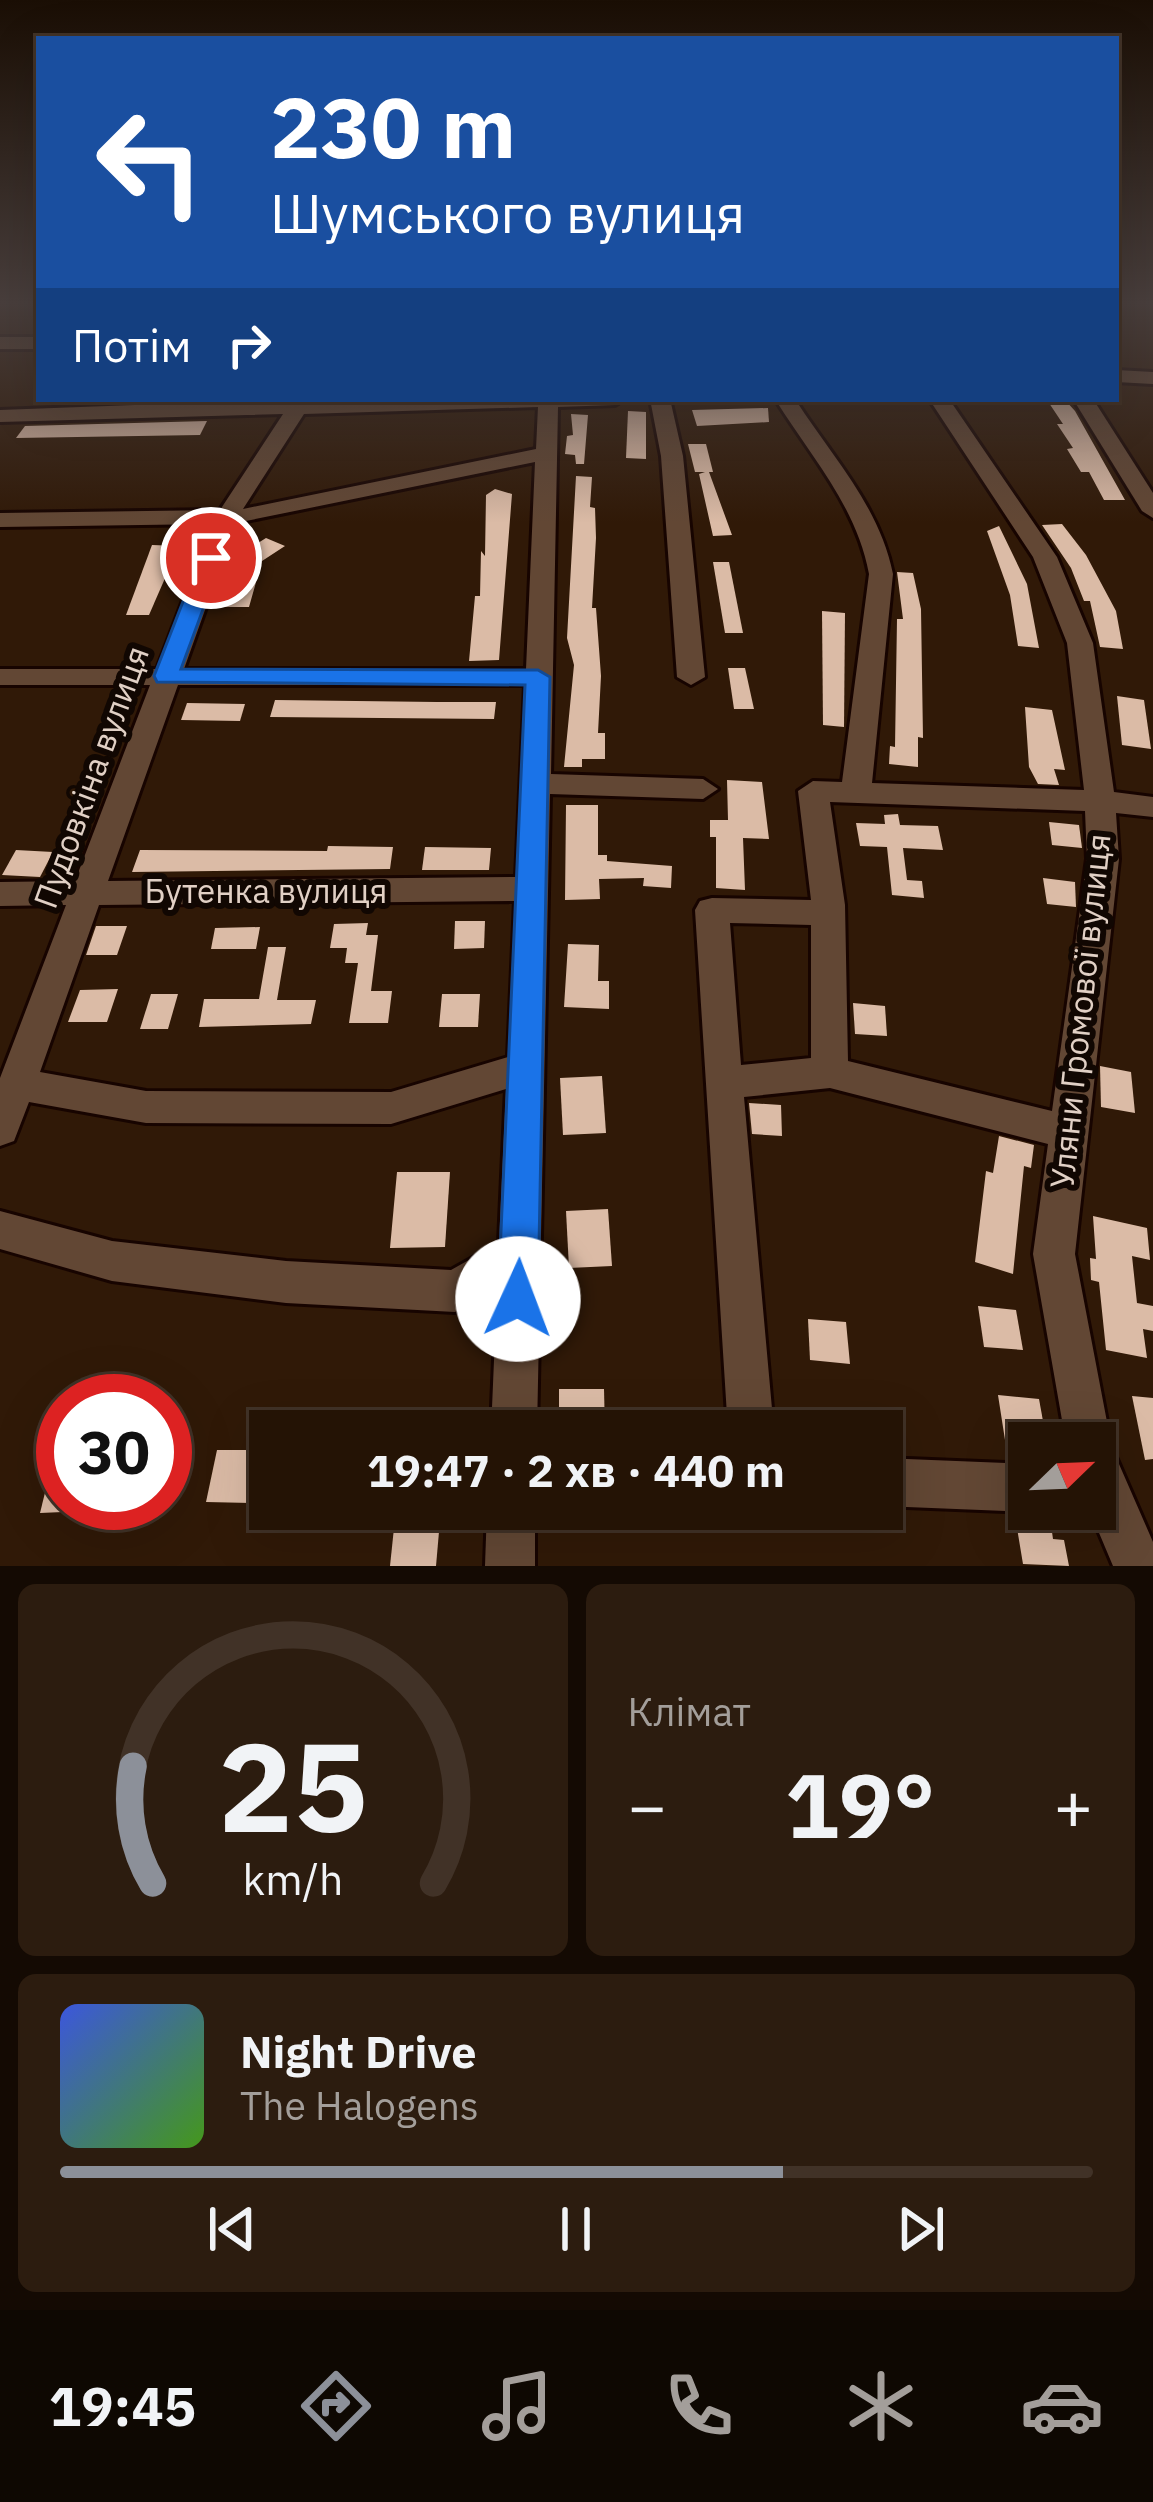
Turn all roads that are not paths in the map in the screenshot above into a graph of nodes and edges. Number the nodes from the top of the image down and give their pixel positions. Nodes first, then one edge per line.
1 (486, 402) edge
2 (548, 402) edge
3 (662, 402) edge
4 (787, 402) edge
5 (941, 402) edge
6 (1085, 402) edge
7 (298, 405) edge
8 (0, 416) edge
9 (546, 453) junction
10 (1153, 512) edge
11 (226, 518) junction
12 (0, 520) edge
13 (166, 676) junction
14 (0, 677) edge
15 (538, 677) junction
16 (691, 677) dead end
17 (535, 783) junction
18 (703, 789) dead end
19 (856, 792) junction
20 (1100, 801) junction
21 (1150, 811) edge
22 (531, 889) junction
23 (86, 893) junction
24 (0, 894) edge
25 (828, 913) junction
26 (525, 1068) junction
27 (830, 1072) junction
28 (724, 1083) junction
29 (16, 1084) junction
30 (0, 1129) edge
31 (1068, 1132) junction
32 (0, 1230) edge
33 (520, 1255) junction
34 (515, 1410) edge
35 (750, 1410) edge
36 (1086, 1422) edge
37 (903, 1483) edge
38 (1008, 1487) edge
39 (1116, 1520) edge
40 (511, 1530) edge
41 (510, 1566) edge
42 (1138, 1566) edge

1 - 7 street
2 - 9 street
3 - 16 street
4 - 19 street
5 - 20 street, Уляни Громової вулиця
6 - 10 street
7 - 8 street
7 - 11 street, Пудовкіна вулиця
9 - 11 street
9 - 15 street
11 - 12 street
11 - 13 street, Пудовкіна вулиця
13 - 14 street
13 - 15 street
13 - 23 street, Пудовкіна вулиця
15 - 17 street
17 - 18 street
17 - 22 street
19 - 20 street
19 - 25 street
20 - 21 street
20 - 31 street, Уляни Громової вулиця
22 - 23 street, Бутенка вулиця
22 - 26 street
23 - 24 street, Бутенка вулиця
23 - 29 street, Пудовкіна вулиця
25 - 27 street
25 - 28 street
26 - 29 street
26 - 33 street
27 - 28 street
27 - 31 street
28 - 35 street
29 - 30 street, Пудовкіна вулиця
31 - 36 street, Уляни Громової вулиця
32 - 33 street
33 - 34 street
37 - 38 street
39 - 42 street
40 - 41 street

